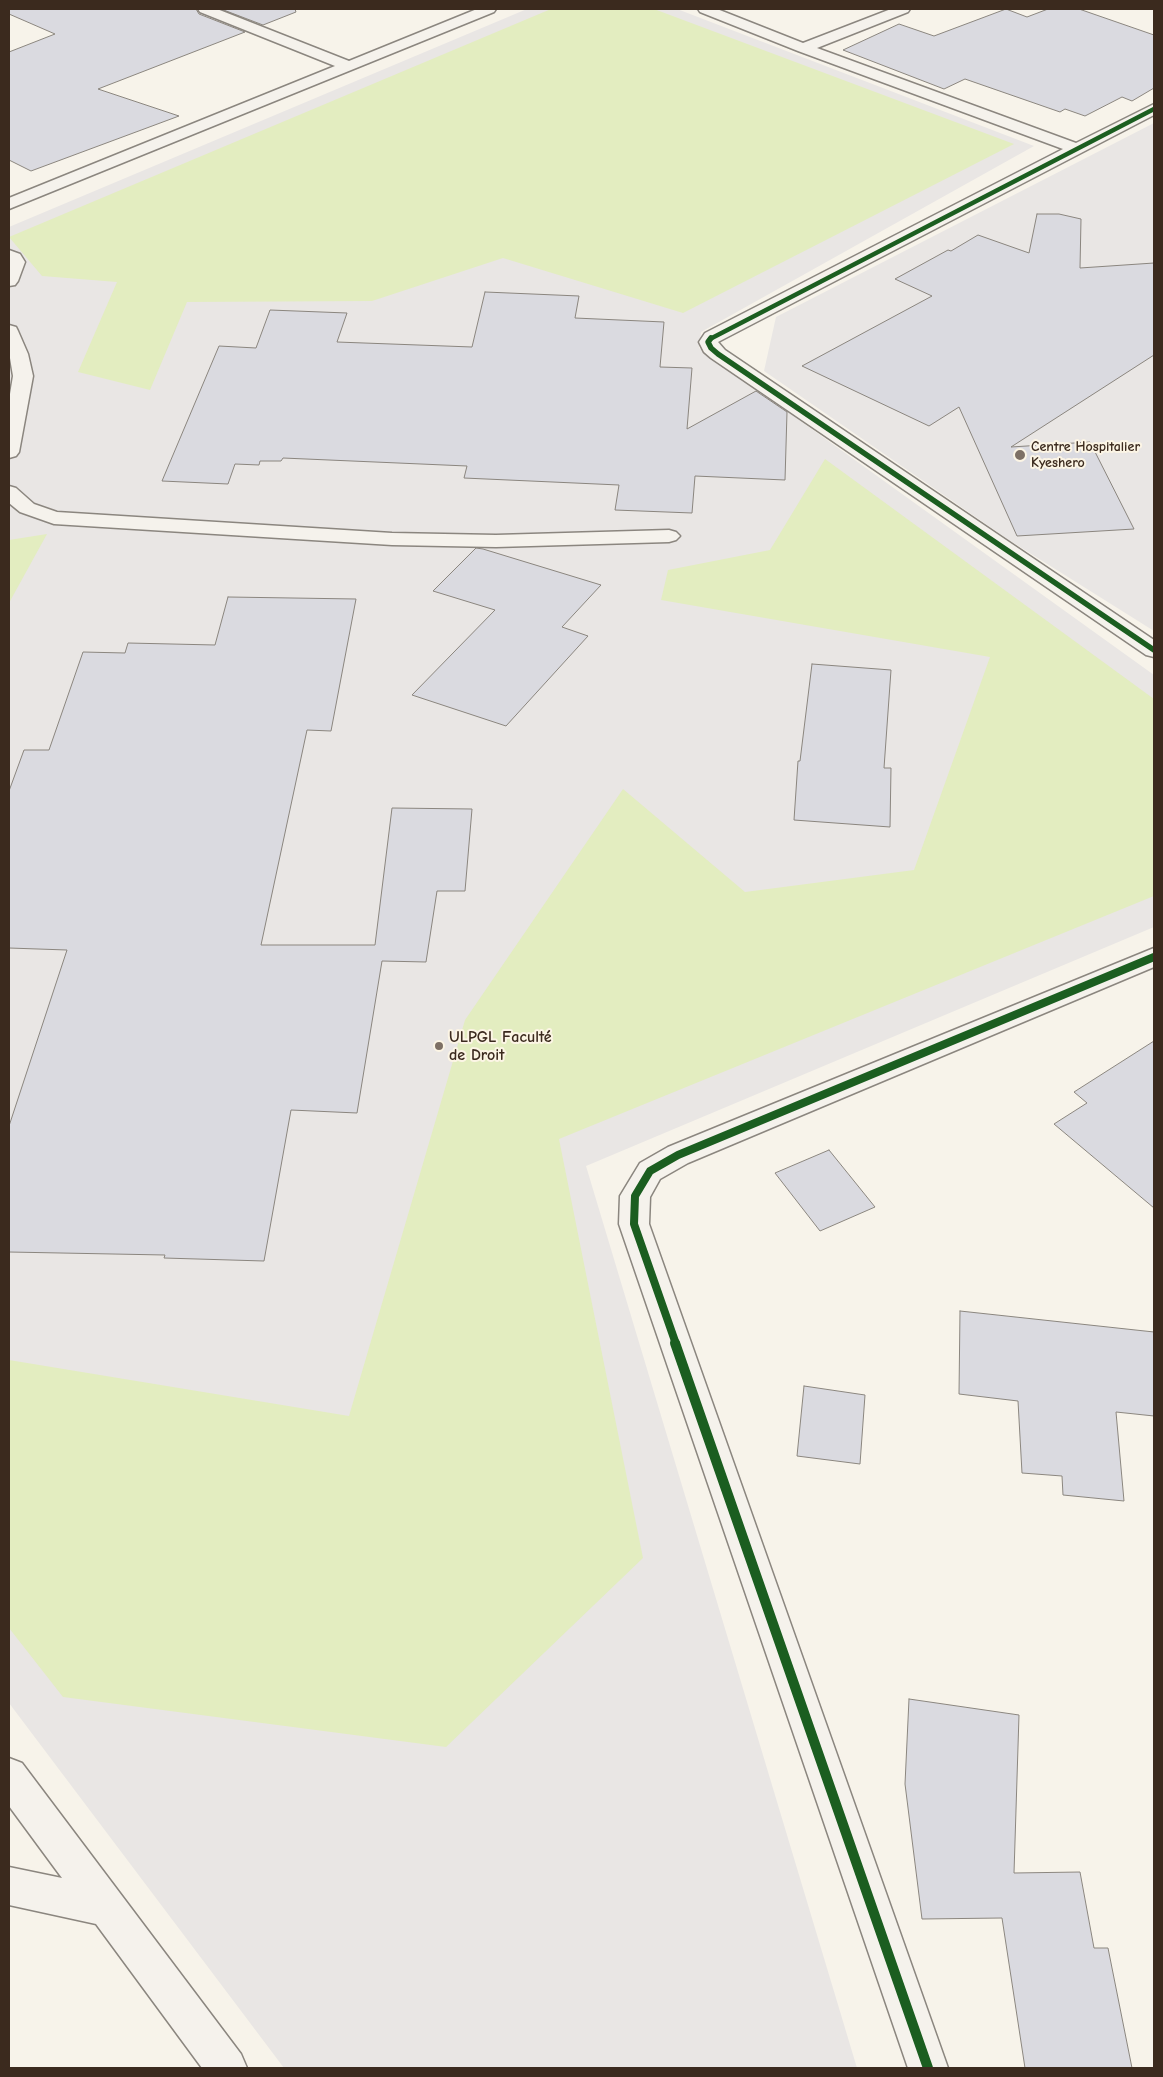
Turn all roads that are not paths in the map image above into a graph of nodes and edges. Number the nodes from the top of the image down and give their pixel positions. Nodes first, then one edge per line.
1 (205, 9) edge
2 (489, 9) edge
3 (705, 9) edge
4 (903, 9) edge
5 (803, 48) junction
6 (349, 66) junction
7 (1154, 109) edge
8 (1077, 150) junction
9 (9, 204) edge
10 (9, 255) edge
11 (9, 281) edge
12 (9, 331) edge
13 (9, 452) edge
14 (9, 492) edge
15 (670, 536) dead end
16 (1154, 650) edge
17 (1154, 957) edge
18 (9, 1776) edge
19 (9, 1886) edge
20 (106, 1907) junction
21 (227, 2068) edge
22 (928, 2068) edge

1 - 6 street
2 - 6 street
3 - 5 street
4 - 5 street
5 - 8 street
6 - 9 street
7 - 8 street
8 - 16 street
10 - 11 street
12 - 13 street
14 - 15 street
17 - 22 street
18 - 20 street
19 - 20 street
20 - 21 street

